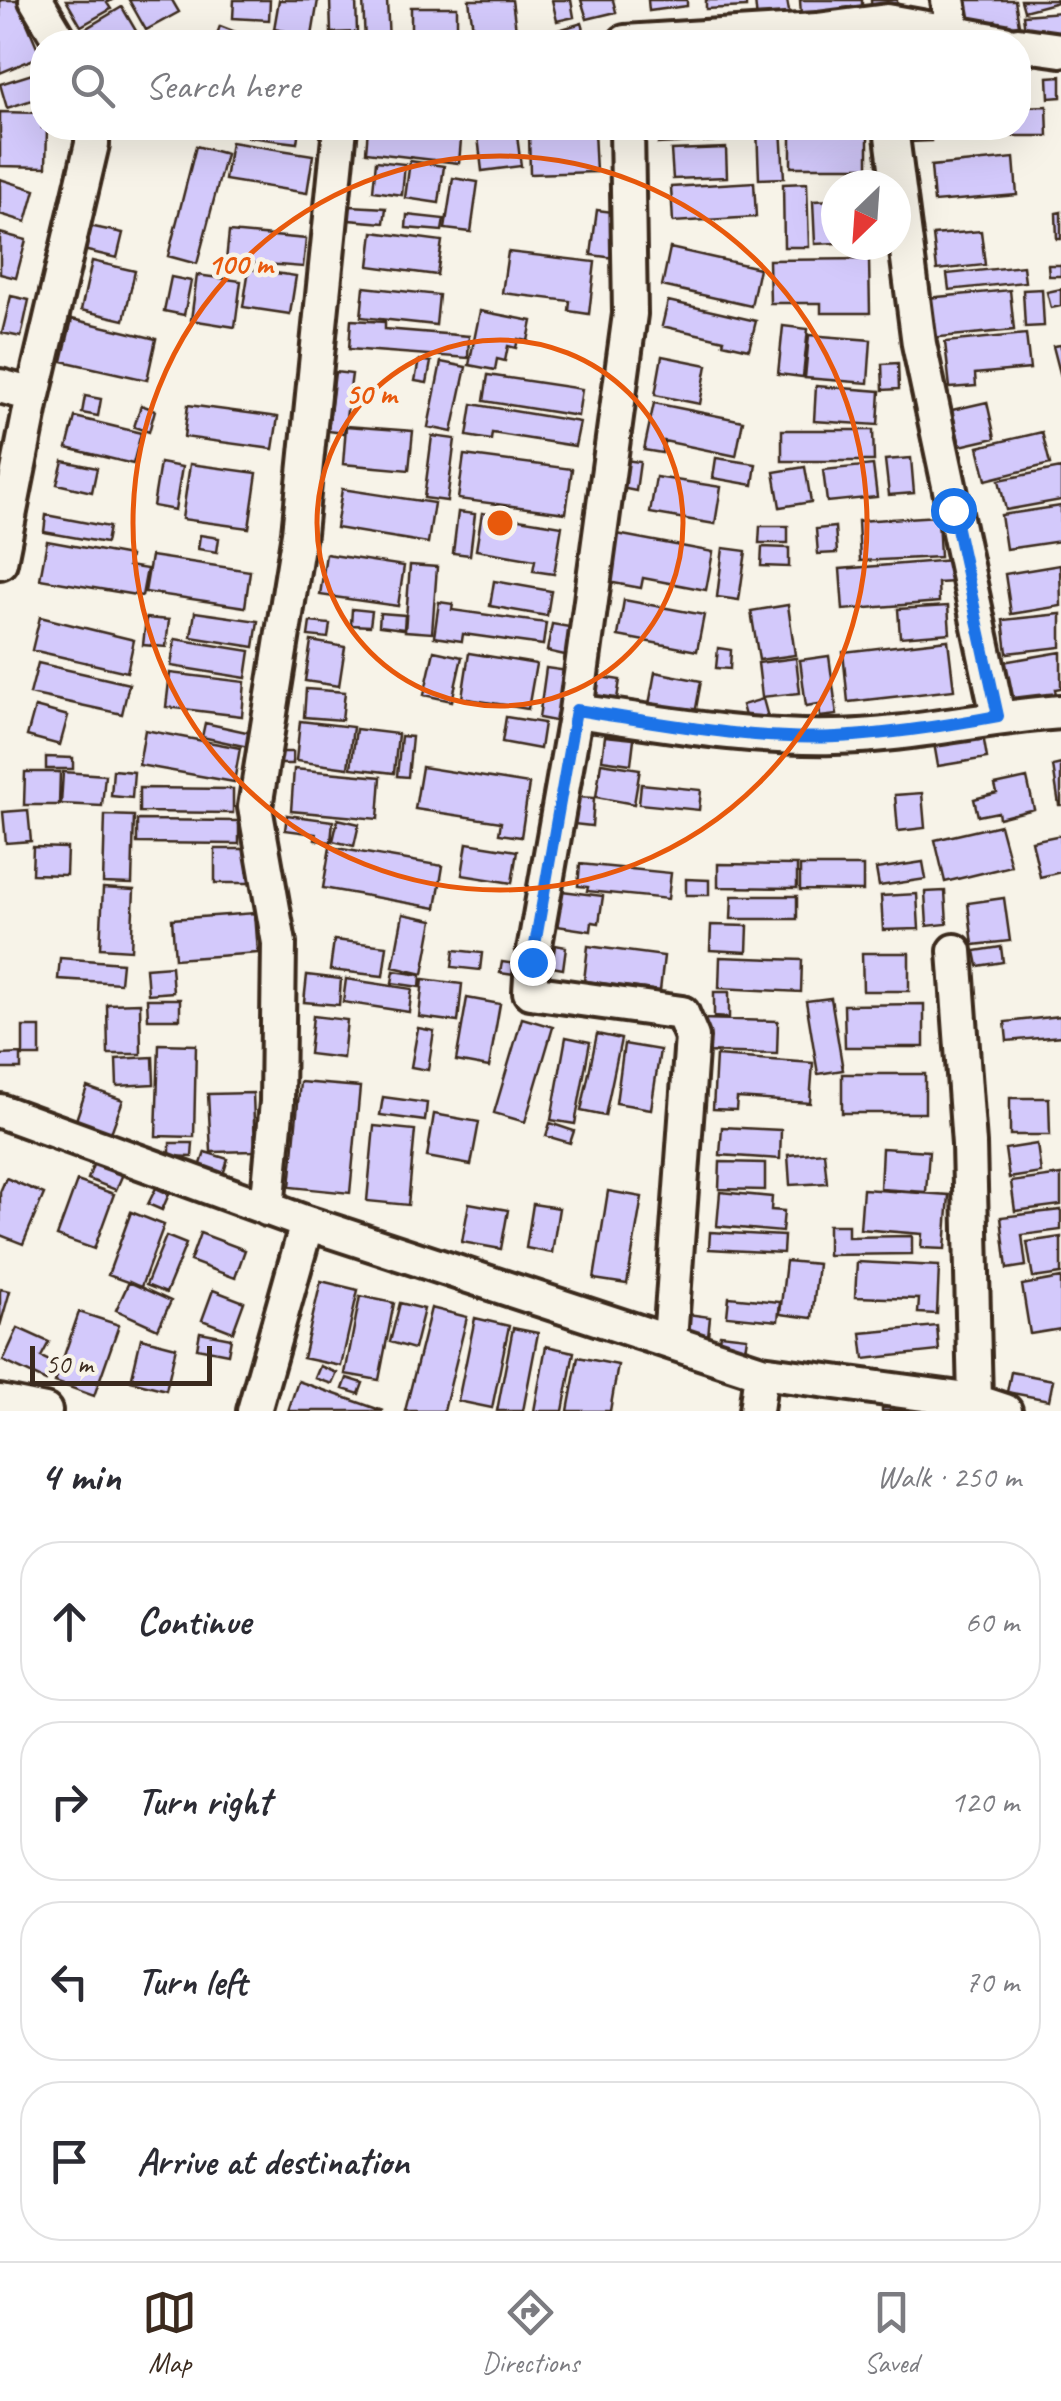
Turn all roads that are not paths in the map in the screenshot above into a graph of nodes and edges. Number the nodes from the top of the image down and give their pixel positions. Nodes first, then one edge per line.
1 (36, 0) edge
2 (948, 0) edge
3 (54, 30) edge
4 (953, 30) edge
5 (1031, 46) edge
6 (1061, 50) edge
7 (92, 140) edge
8 (339, 140) edge
9 (627, 140) edge
10 (893, 140) edge
11 (0, 386) edge
12 (33, 395) junction
13 (0, 562) edge
14 (576, 710) junction
15 (1061, 712) edge
16 (998, 716) junction
17 (955, 951) dead end
18 (0, 1111) edge
19 (268, 1209) junction
20 (306, 1223) junction
21 (670, 1340) junction
22 (761, 1372) junction
23 (0, 1402) edge
24 (990, 1406) edge
25 (45, 1411) edge
26 (254, 1411) edge
27 (756, 1411) edge

1 - 3 street
2 - 4 street
5 - 6 street
7 - 12 street
8 - 19 street
9 - 14 street
10 - 16 street
11 - 12 street
12 - 13 street
14 - 16 street
14 - 21 street
15 - 16 street
17 - 24 street
18 - 19 street
19 - 20 street
20 - 21 street
20 - 26 street
21 - 22 street
22 - 24 street
22 - 27 street
23 - 25 street

